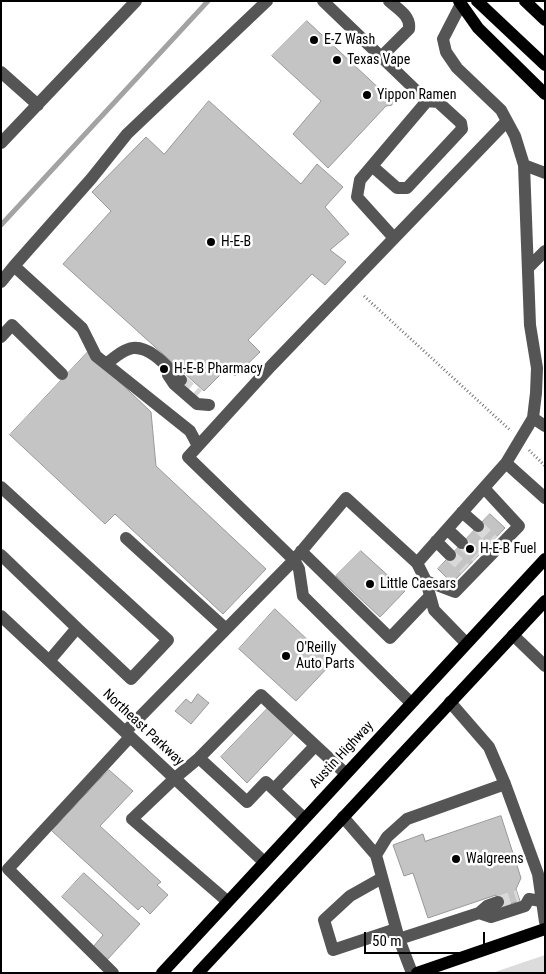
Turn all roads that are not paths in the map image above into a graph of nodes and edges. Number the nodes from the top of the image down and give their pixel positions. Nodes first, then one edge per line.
1 (136, 1) edge
2 (267, 1) edge
3 (323, 1) edge
4 (389, 1) edge
5 (477, 1) edge
6 (524, 1) edge
7 (460, 3) edge
8 (545, 20) edge
9 (381, 57) junction
10 (545, 65) edge
11 (1, 72) edge
12 (545, 94) edge
13 (428, 101) junction
14 (38, 104) junction
15 (507, 121) junction
16 (1, 144) edge
17 (372, 166) junction
18 (524, 166) junction
19 (545, 173) edge
20 (394, 238) junction
21 (545, 251) edge
22 (14, 266) junction
23 (528, 268) junction
24 (1, 282) edge
25 (1, 337) edge
26 (539, 346) edge
27 (106, 364) junction
28 (166, 366) junction
29 (62, 374) dead end
30 (181, 380) tunnel mouth
31 (198, 395) tunnel mouth
32 (208, 405) junction
33 (533, 418) junction
34 (223, 419) junction
35 (545, 426) edge
36 (198, 446) junction
37 (506, 463) junction
38 (1, 487) edge
39 (484, 488) junction
40 (545, 498) edge
41 (462, 512) junction
42 (478, 526) tunnel mouth
43 (447, 529) junction
44 (126, 538) dead end
45 (436, 541) junction
46 (462, 543) tunnel mouth
47 (1, 555) edge
48 (297, 555) junction
49 (450, 555) tunnel mouth
50 (545, 559) edge
51 (417, 562) junction
52 (426, 581) junction
53 (430, 596) junction
54 (545, 601) edge
55 (1, 616) edge
56 (77, 628) junction
57 (226, 629) junction
58 (513, 636) junction
59 (466, 644) junction
60 (49, 661) junction
61 (543, 662) edge
62 (450, 702) junction
63 (412, 703) junction
64 (128, 734) junction
65 (315, 746) junction
66 (199, 758) junction
67 (345, 773) junction
68 (175, 778) junction
69 (506, 784) junction
70 (274, 789) junction
71 (343, 817) junction
72 (304, 818) junction
73 (376, 855) junction
74 (263, 861) junction
75 (382, 878) junction
76 (529, 898) junction
77 (227, 901) junction
78 (498, 902) tunnel mouth
79 (479, 913) junction
80 (545, 922) edge
81 (545, 929) edge
82 (398, 934) junction
83 (112, 973) edge
84 (162, 973) edge
85 (198, 973) edge
86 (412, 973) edge
87 (417, 973) edge

1 - 14 street
2 - 22 street
3 - 9 street
4 - 9 street
5 - 10 main road
6 - 8 main road
7 - 12 main road
7 - 15 street
9 - 13 street
11 - 14 street
13 - 17 street
13 - 17 street
14 - 16 street
15 - 18 street
15 - 20 street
17 - 20 street
18 - 19 street
18 - 23 street
20 - 34 street
21 - 23 street
22 - 24 street
22 - 27 street
23 - 26 street
25 - 29 street
26 - 33 street
27 - 28 street
27 - 36 street
28 - 30 street
28 - 32 street
31 - 32 street
32 - 34 street
33 - 35 street
33 - 37 street
34 - 36 street
36 - 48 street
37 - 39 street
37 - 40 street
38 - 56 street
39 - 41 street
39 - 52 street
41 - 42 street
41 - 43 street
43 - 45 street
43 - 46 street
44 - 57 street
45 - 49 street
45 - 51 street
47 - 56 street
48 - 51 street
48 - 53 street
48 - 57 street
48 - 63 street
50 - 59 main road, Austin Highway
51 - 52 street
52 - 53 street
53 - 59 street
54 - 58 main road
55 - 60 street, Northeast Parkway
56 - 60 street
57 - 64 street
58 - 61 street
58 - 62 main road
59 - 63 main road, Austin Highway
60 - 64 street, Northeast Parkway
62 - 69 street
62 - 71 main road
63 - 67 main road, Austin Highway
64 - 68 street, Northeast Parkway
64 - 83 street
65 - 66 street
65 - 67 street
65 - 70 street
66 - 68 street
66 - 70 street
67 - 72 main road, Austin Highway
68 - 74 street, Northeast Parkway
68 - 77 street
69 - 73 street
69 - 76 street
70 - 72 street
71 - 73 street
71 - 85 main road
72 - 74 main road, Austin Highway
73 - 75 street
74 - 77 main road, Austin Highway
75 - 82 street
75 - 82 street
76 - 79 street
76 - 80 street
77 - 84 main road, Austin Highway
78 - 79 street
79 - 82 street
81 - 87 main road
82 - 86 street

